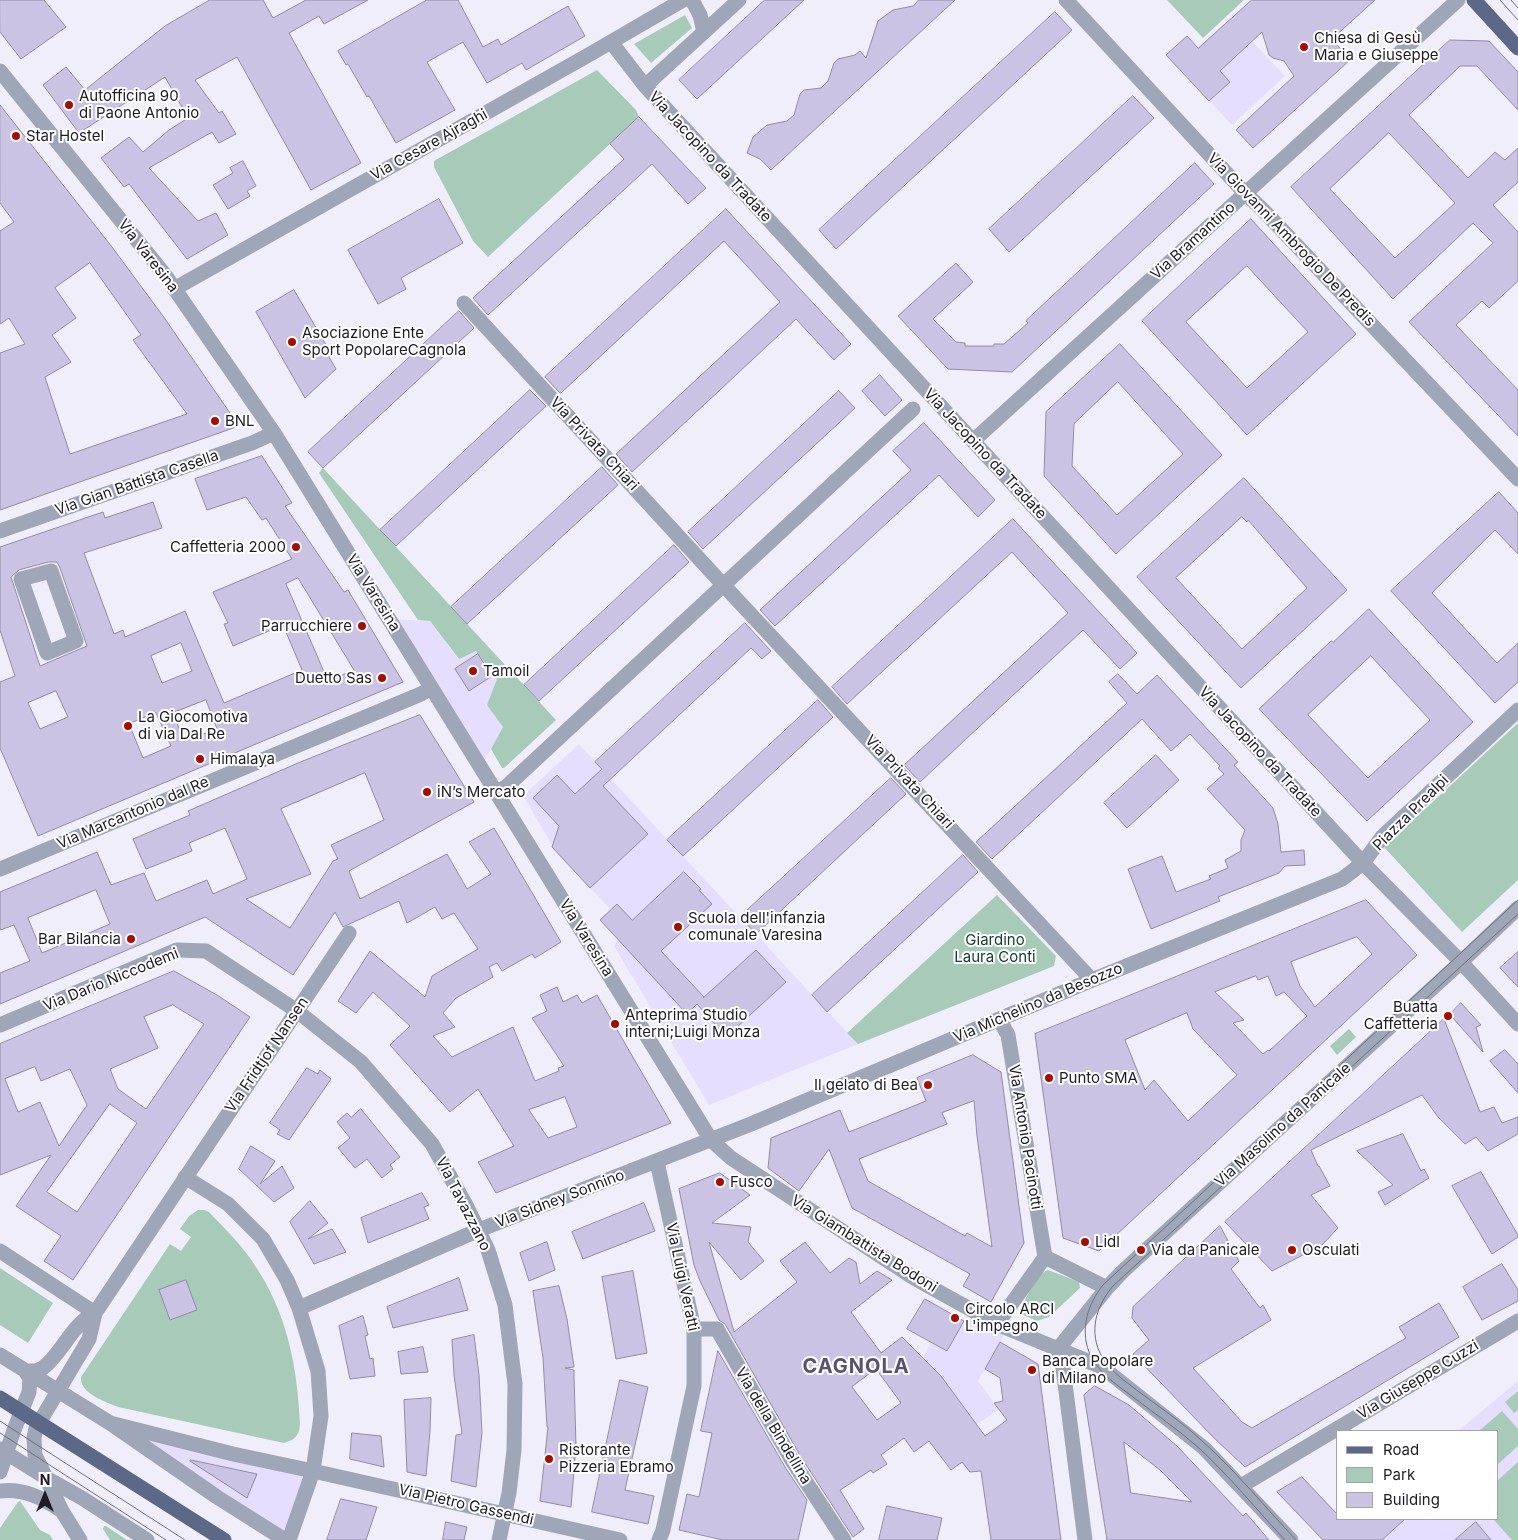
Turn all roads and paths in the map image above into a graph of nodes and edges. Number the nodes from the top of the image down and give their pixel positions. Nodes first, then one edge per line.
1 (683, 0) edge
2 (692, 0) edge
3 (739, 0) edge
4 (1066, 0) edge
5 (1458, 0) edge
6 (1474, 0) edge
7 (704, 32) junction
8 (611, 42) junction
9 (1518, 48) edge
10 (0, 70) edge
11 (645, 86) junction
12 (1245, 193) junction
13 (174, 288) junction
14 (464, 303) dead end
15 (913, 409) dead end
16 (274, 433) junction
17 (973, 441) junction
18 (1518, 479) edge
19 (0, 530) edge
20 (723, 585) junction
21 (47, 653) joint
22 (431, 688) junction
23 (1518, 710) edge
24 (502, 789) junction
25 (1363, 863) junction
26 (0, 869) edge
27 (1518, 908) edge
28 (349, 933) dead end
29 (1462, 964) junction
30 (1092, 980) junction
31 (297, 1011) junction
32 (999, 1019) junction
33 (1518, 1024) edge
34 (0, 1025) edge
35 (710, 1140) junction
36 (657, 1162) junction
37 (185, 1177) junction
38 (479, 1230) junction
39 (0, 1251) edge
40 (1045, 1257) junction
41 (1107, 1288) junction
42 (299, 1308) junction
43 (96, 1313) junction
44 (1518, 1321) edge
45 (998, 1324) junction
46 (694, 1329) junction
47 (1058, 1349) junction
48 (0, 1355) edge
49 (25, 1371) junction
50 (57, 1391) junction
51 (0, 1398) edge
52 (21, 1412) junction
53 (39, 1423) junction
54 (110, 1423) junction
55 (3, 1451) edge
56 (313, 1470) junction
57 (0, 1472) edge
58 (48, 1479) junction
59 (1241, 1486) junction
60 (0, 1491) edge
61 (62, 1511) junction
62 (505, 1514) junction
63 (80, 1540) edge
64 (146, 1540) edge
65 (224, 1540) edge
66 (285, 1540) edge
67 (289, 1540) edge
68 (499, 1540) edge
69 (620, 1540) edge
70 (659, 1540) edge
71 (844, 1540) edge
72 (1084, 1540) edge
73 (1291, 1540) edge

1 - 8 street, Via Cesare Ajraghi
2 - 7 street
3 - 7 street
4 - 12 street, Via Giovanni Ambrogio De Predis
5 - 12 street, Via Bramantino
6 - 9 main road
7 - 11 street
8 - 11 street, Via Jacopino da Tradate
8 - 13 street, Via Cesare Ajraghi
10 - 13 street, Via Varesina
11 - 17 street, Via Jacopino da Tradate
12 - 17 street, Via Bramantino
12 - 18 street, Via Giovanni Ambrogio De Predis
13 - 16 street, Via Varesina
14 - 20 street, Via Privata Chiari
15 - 20 street
16 - 19 street, Via Gian Battista Casella
16 - 22 street, Via Varesina
17 - 25 street, Via Jacopino da Tradate
20 - 24 street
20 - 30 street, Via Privata Chiari
21 - 21 street
22 - 24 street, Via Varesina
22 - 26 street, Via Marcantonio dal Re
23 - 25 street, Piazza Prealpi
24 - 35 street, Via Varesina
25 - 29 street, Piazza Prealpi
25 - 30 street, Via Michelino da Besozzo
27 - 29 street
28 - 31 street, Via Fridtjof Nansen
29 - 33 street, Piazza Prealpi
29 - 41 street, Via Masolino da Panicale
30 - 32 street, Via Michelino da Besozzo
31 - 34 street, Via Dario Niccodemi
31 - 37 street, Via Fridtjof Nansen
31 - 38 street, Via Tavazzano
32 - 35 street, Via Michelino da Besozzo
32 - 40 street, Via Antonio Pacinotti
35 - 36 street, Via Sidney Sonnino
35 - 45 street, Via Giambattista Bodoni
36 - 38 street, Via Sidney Sonnino
36 - 46 street, Via Luigi Veratti
37 - 42 street
37 - 43 street, Via Fridtjof Nansen
38 - 42 street, Via Sidney Sonnino
38 - 62 street, Via Tavazzano
39 - 43 street
40 - 41 street
40 - 45 street
41 - 47 street, Via Masolino da Panicale
42 - 56 street
43 - 49 street
43 - 50 street
44 - 59 street, Via Giuseppe Cuzzi
45 - 47 street, Via Giambattista Bodoni
46 - 70 street, Via Luigi Veratti
46 - 71 street, Via della Bindellina
47 - 59 street, Via Giambattista Bodoni
47 - 72 street
48 - 49 street
49 - 50 street
49 - 52 street
50 - 53 street
50 - 54 street
51 - 52 main road
52 - 53 main road
52 - 55 street
53 - 58 street
53 - 65 main road
54 - 56 street, Via Pietro Gassendi
54 - 66 street
55 - 57 street
55 - 58 street
56 - 62 street, Via Pietro Gassendi
56 - 67 street
58 - 61 street
58 - 64 street
59 - 73 street, Via Giambattista Bodoni
60 - 61 street
61 - 63 street
62 - 68 street, Via Tavazzano
62 - 69 street, Via Pietro Gassendi

